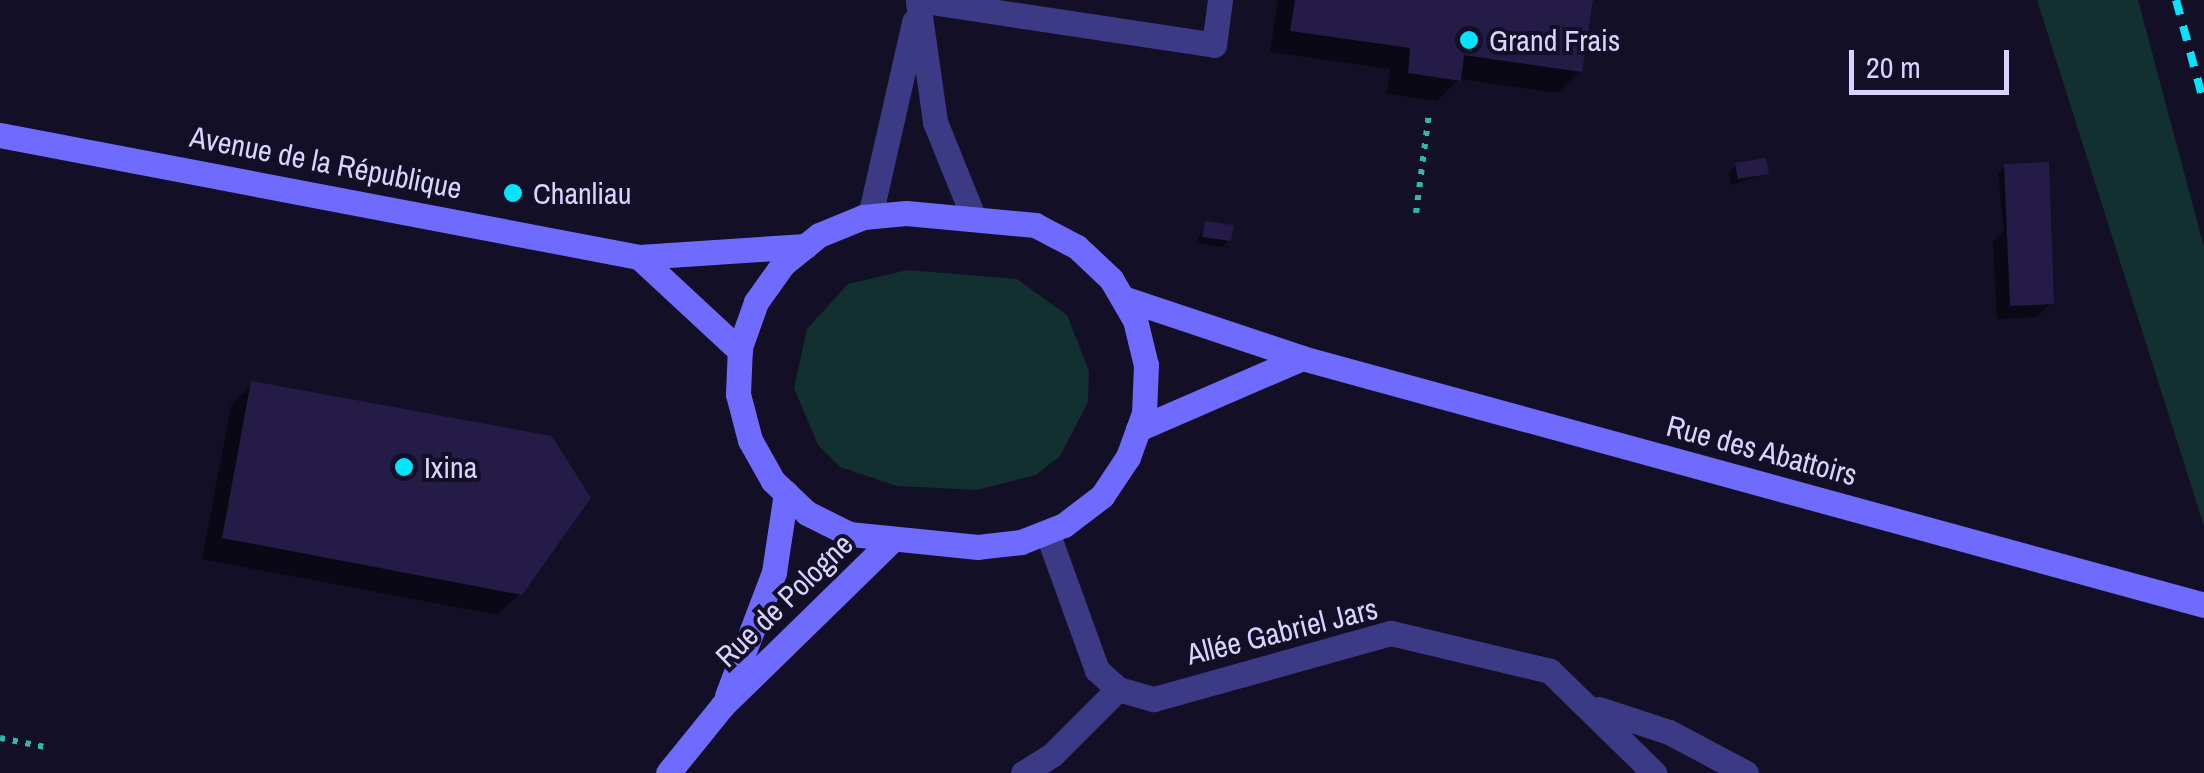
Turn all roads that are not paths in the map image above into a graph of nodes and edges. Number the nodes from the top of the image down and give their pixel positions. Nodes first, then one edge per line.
1 (1220, 0) edge
2 (918, 1) edge
3 (0, 135) edge
4 (870, 216) junction
5 (973, 216) junction
6 (806, 246) junction
7 (639, 257) junction
8 (1123, 298) junction
9 (740, 351) junction
10 (1302, 358) junction
11 (1138, 429) junction
12 (786, 493) junction
13 (1047, 532) junction
14 (890, 542) junction
15 (2193, 602) edge
16 (1118, 689) junction
17 (723, 705) junction
18 (1589, 706) junction
19 (668, 773) edge
20 (1023, 773) edge
21 (1654, 773) edge
22 (1746, 773) edge

1 - 2 street
2 - 4 street
2 - 5 street
3 - 7 street, Avenue de la République
4 - 5 street
4 - 6 street
5 - 8 street
6 - 7 street, Avenue de la République
6 - 9 street
7 - 9 street
8 - 10 street, Rue des Abattoirs
8 - 11 street
9 - 12 street
10 - 11 street
10 - 15 street, Rue des Abattoirs
11 - 13 street
12 - 14 street
12 - 17 street, Rue de Pologne
13 - 14 street
13 - 16 street
14 - 17 street, Rue de Pologne
16 - 18 street, Allée Gabriel Jars
16 - 20 street
17 - 19 street, Rue de Pologne
18 - 21 street, Allée Gabriel Jars
18 - 22 street

